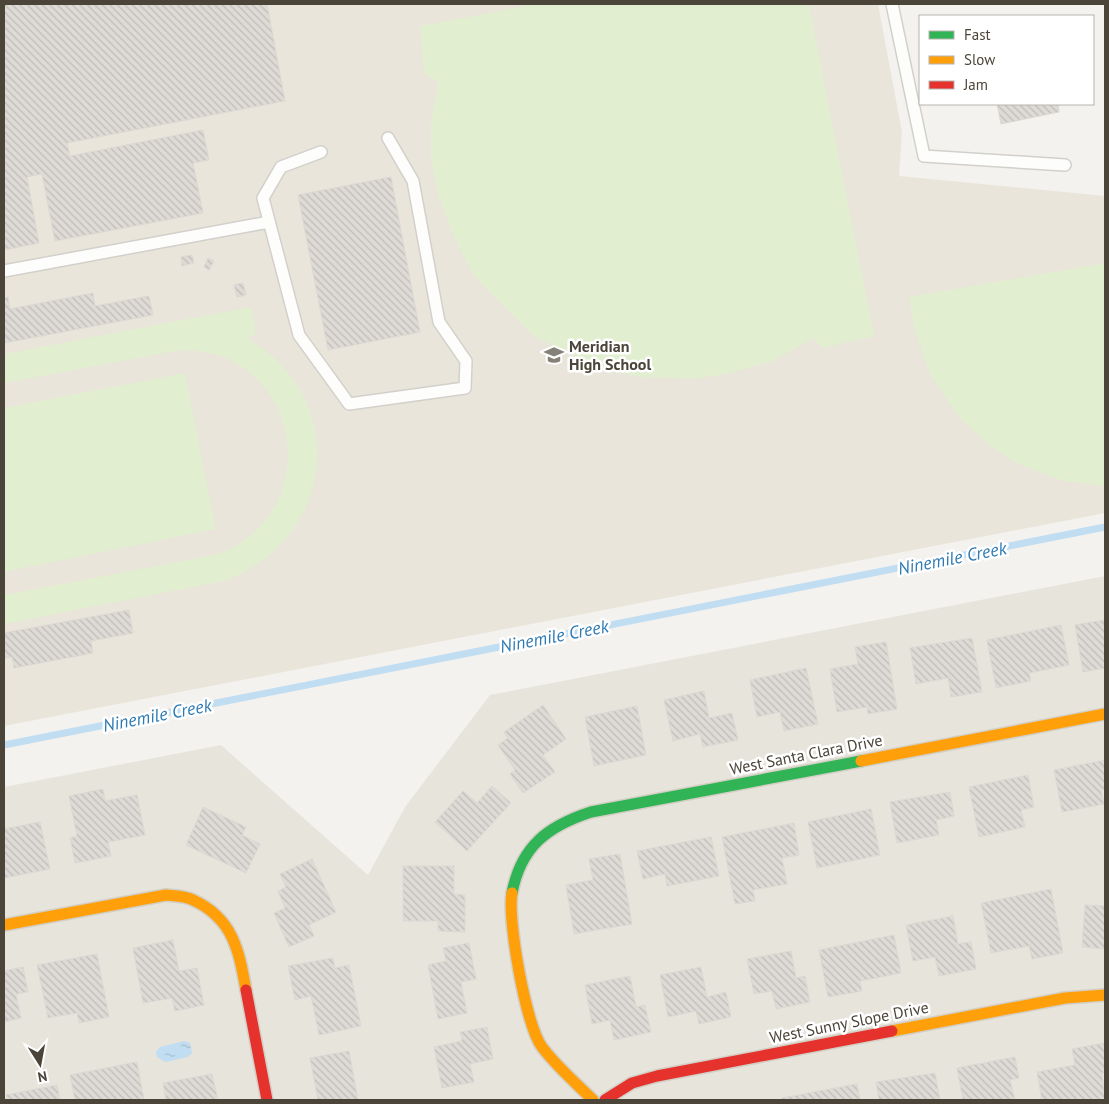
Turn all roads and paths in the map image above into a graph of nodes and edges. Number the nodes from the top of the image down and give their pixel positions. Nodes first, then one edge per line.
1 (892, 4) edge
2 (388, 138) dead end
3 (321, 152) dead end
4 (1065, 165) dead end
5 (269, 222) junction
6 (4, 271) edge
7 (1105, 714) edge
8 (4, 925) edge
9 (1105, 995) edge
10 (268, 1100) edge
11 (593, 1100) edge
12 (606, 1100) edge

1 - 4 lane
2 - 5 lane
3 - 5 lane
5 - 6 lane
7 - 11 street, West Santa Clara Drive
8 - 10 street
9 - 12 street, West Sunny Slope Drive

